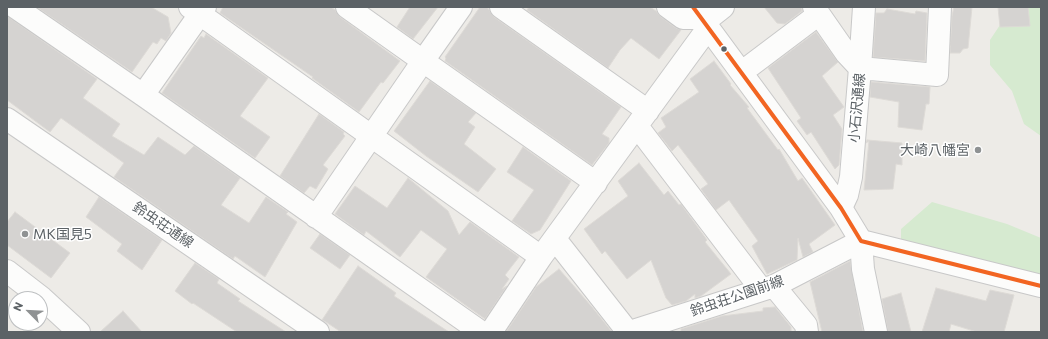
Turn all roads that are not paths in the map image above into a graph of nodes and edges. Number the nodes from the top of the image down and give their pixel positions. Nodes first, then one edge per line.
1 (15, 7) edge
2 (347, 7) edge
3 (461, 7) edge
4 (501, 7) edge
5 (668, 7) edge
6 (723, 7) edge
7 (864, 7) edge
8 (940, 7) edge
9 (198, 9) edge
10 (816, 11) edge
11 (701, 19) edge
12 (423, 61) junction
13 (860, 68) junction
14 (742, 72) junction
15 (143, 95) junction
16 (7, 119) edge
17 (643, 119) junction
18 (370, 136) junction
19 (596, 182) junction
20 (841, 208) junction
21 (316, 217) junction
22 (555, 239) junction
23 (861, 241) junction
24 (541, 257) junction
25 (7, 271) edge
26 (1041, 286) edge
27 (768, 287) junction
28 (668, 326) edge
29 (79, 332) edge
30 (318, 332) edge
31 (480, 332) edge
32 (491, 332) edge
33 (629, 332) edge
34 (807, 332) edge
35 (876, 332) edge

1 - 15 street
2 - 12 street
3 - 12 street
4 - 17 street
5 - 11 street
6 - 11 street
7 - 13 street, 小石沢通線
8 - 13 street
9 - 15 street
9 - 18 street
10 - 13 street
10 - 14 street
11 - 14 street
11 - 17 street
12 - 18 street
12 - 19 street
13 - 20 street, 小石沢通線
14 - 20 street
15 - 21 street
16 - 30 street, 鈴虫荘通線
17 - 19 street
17 - 27 street
18 - 21 street
18 - 24 street
19 - 22 street
20 - 23 street
21 - 31 street
22 - 24 street
22 - 33 street
23 - 26 street
23 - 27 street, 鈴虫荘公園前線
23 - 35 street
24 - 32 street
25 - 29 street
27 - 28 street, 鈴虫荘公園前線
27 - 34 street
28 - 33 street, 鈴虫荘公園前線

